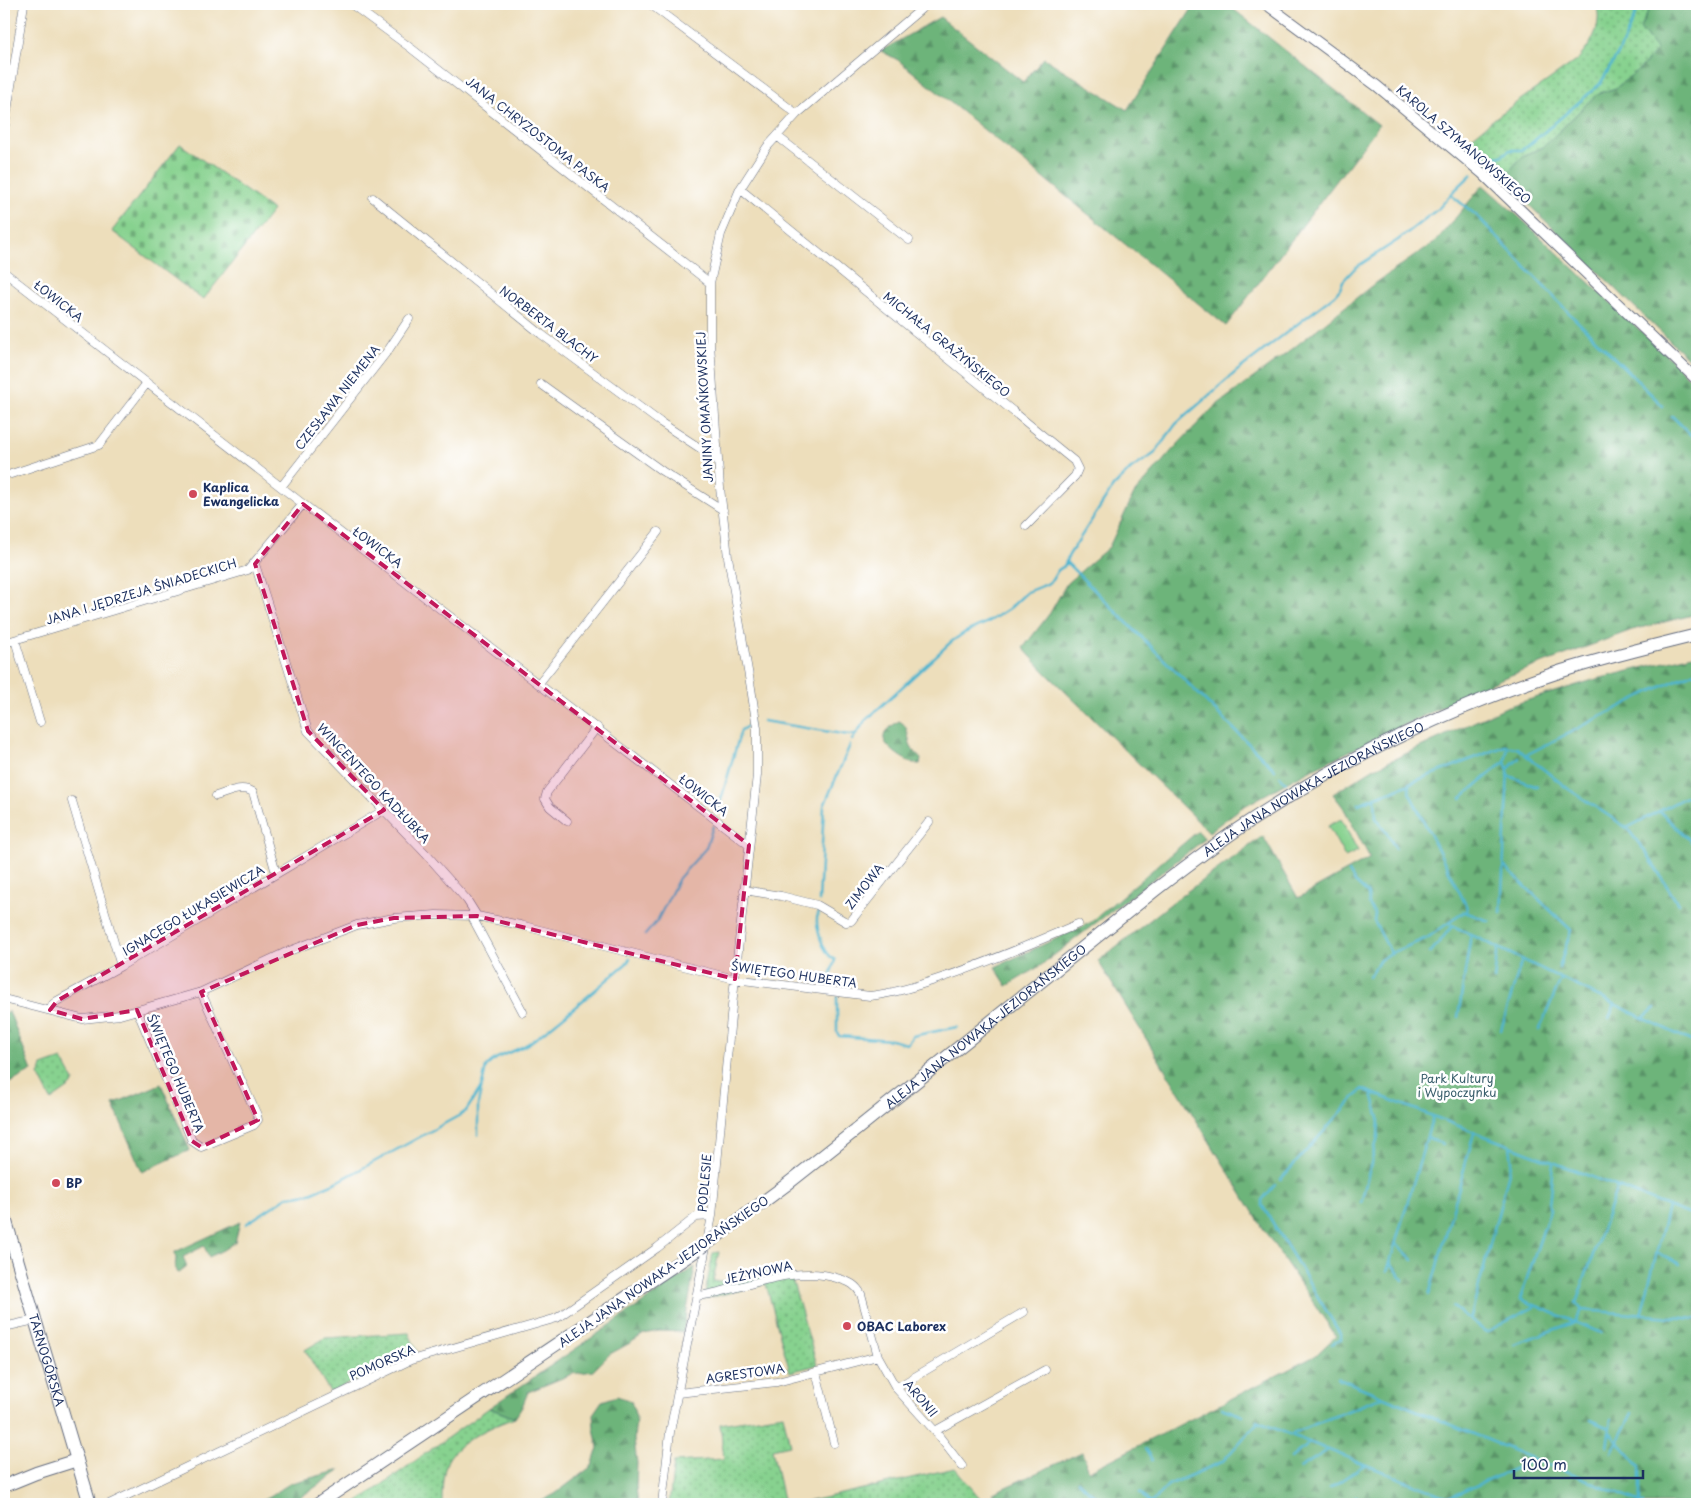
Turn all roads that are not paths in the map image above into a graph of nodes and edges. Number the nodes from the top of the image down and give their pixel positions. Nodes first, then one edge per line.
1 (24, 4) edge
2 (351, 4) edge
3 (650, 4) edge
4 (927, 4) edge
5 (1266, 4) edge
6 (4, 68) edge
7 (13, 72) junction
8 (797, 114) junction
9 (4, 130) edge
10 (777, 136) junction
11 (740, 190) junction
12 (373, 198) dead end
13 (909, 240) dead end
14 (4, 272) edge
15 (710, 283) junction
16 (409, 319) dead end
17 (1697, 380) edge
18 (147, 383) junction
19 (542, 384) dead end
20 (718, 460) junction
21 (11, 474) dead end
22 (281, 487) junction
23 (303, 504) junction
24 (723, 510) junction
25 (1026, 526) dead end
26 (658, 532) dead end
27 (254, 564) junction
28 (1697, 635) edge
29 (15, 640) junction
30 (4, 643) edge
31 (539, 683) junction
32 (40, 722) dead end
33 (597, 727) junction
34 (216, 796) dead end
35 (72, 801) dead end
36 (384, 810) junction
37 (567, 821) dead end
38 (929, 822) dead end
39 (749, 845) junction
40 (276, 873) junction
41 (744, 890) junction
42 (474, 916) junction
43 (1078, 924) dead end
44 (122, 966) junction
45 (734, 979) junction
46 (201, 992) junction
47 (4, 1000) edge
48 (50, 1010) junction
49 (137, 1010) junction
50 (523, 1012) dead end
51 (4, 1215) edge
52 (712, 1216) junction
53 (852, 1283) joint
54 (697, 1296) junction
55 (1024, 1312) dead end
56 (35, 1320) junction
57 (4, 1327) edge
58 (878, 1356) junction
59 (1045, 1370) dead end
60 (816, 1372) junction
61 (896, 1388) junction
62 (678, 1393) junction
63 (935, 1431) junction
64 (834, 1443) dead end
65 (77, 1460) junction
66 (962, 1466) dead end
67 (4, 1486) edge
68 (345, 1486) junction
69 (90, 1504) edge
70 (109, 1504) edge
71 (318, 1504) edge
72 (330, 1504) edge
73 (662, 1504) edge

1 - 7 street
2 - 15 street, JANA CHRYZOSTOMA PASKA
3 - 8 street
4 - 8 street, JANINY OMAŃKOWSKIEJ
5 - 17 street, KAROLA SZYMANOWSKIEGO
6 - 7 street
7 - 9 street
8 - 10 street, JANINY OMAŃKOWSKIEJ
10 - 11 street, JANINY OMAŃKOWSKIEJ
10 - 13 street
11 - 15 street, JANINY OMAŃKOWSKIEJ
11 - 25 street, MICHAŁA GRAŻYŃSKIEGO
12 - 20 street, NORBERTA BLACHY
14 - 18 street, ŁOWICKA
15 - 20 street, JANINY OMAŃKOWSKIEJ
16 - 22 street, CZESŁAWA NIEMENA
18 - 21 street
18 - 22 street, ŁOWICKA
19 - 24 street
20 - 24 street, JANINY OMAŃKOWSKIEJ
22 - 23 street, ŁOWICKA
23 - 27 street, JANA I JĘDRZEJA ŚNIADECKICH
23 - 31 street, ŁOWICKA
24 - 39 street, JANINY OMAŃKOWSKIEJ
26 - 31 street
27 - 29 street, JANA I JĘDRZEJA ŚNIADECKICH
27 - 36 street, WINCENTEGO KADŁUBKA
28 - 68 main road, ALEJA JANA NOWAKA-JEZIORAŃSKIEGO, bridge
29 - 30 street, JANA I JĘDRZEJA ŚNIADECKICH
29 - 32 street
31 - 33 street, ŁOWICKA
33 - 37 street
33 - 39 street, ŁOWICKA
34 - 40 street, IGNACEGO ŁUKASIEWICZA
35 - 44 street, IGNACEGO ŁUKASIEWICZA
36 - 40 street, IGNACEGO ŁUKASIEWICZA
36 - 42 street, WINCENTEGO KADŁUBKA
38 - 41 street, ZIMOWA
39 - 41 street, JANINY OMAŃKOWSKIEJ
40 - 44 street, IGNACEGO ŁUKASIEWICZA
41 - 45 street, PODLESIE
42 - 45 street, ŚWIĘTEGO HUBERTA
42 - 46 street, ŚWIĘTEGO HUBERTA
42 - 50 street
43 - 45 street, ŚWIĘTEGO HUBERTA
44 - 48 street, IGNACEGO ŁUKASIEWICZA
45 - 52 street, PODLESIE
46 - 49 street, ŚWIĘTEGO HUBERTA
46 - 49 street, ŚWIĘTEGO HUBERTA
47 - 48 street, ŚWIĘTEGO HUBERTA
48 - 49 street, ŚWIĘTEGO HUBERTA
51 - 56 main road, TARNOGÓRSKA
52 - 54 street, PODLESIE
52 - 70 street, POMORSKA
53 - 54 street, JEŻYNOWA
53 - 58 street, ARONII
54 - 62 street, PODLESIE
55 - 61 street
56 - 57 street
56 - 65 main road, TARNOGÓRSKA
58 - 60 street, AGRESTOWA
58 - 61 street, ARONII
59 - 63 street
60 - 62 street, AGRESTOWA
60 - 64 street
61 - 63 street, ARONII
62 - 73 street, PODLESIE
63 - 66 street, ARONII
65 - 67 main road
65 - 69 main road, TARNOGÓRSKA
68 - 71 main road, ALEJA JANA NOWAKA-JEZIORAŃSKIEGO
68 - 72 main road

